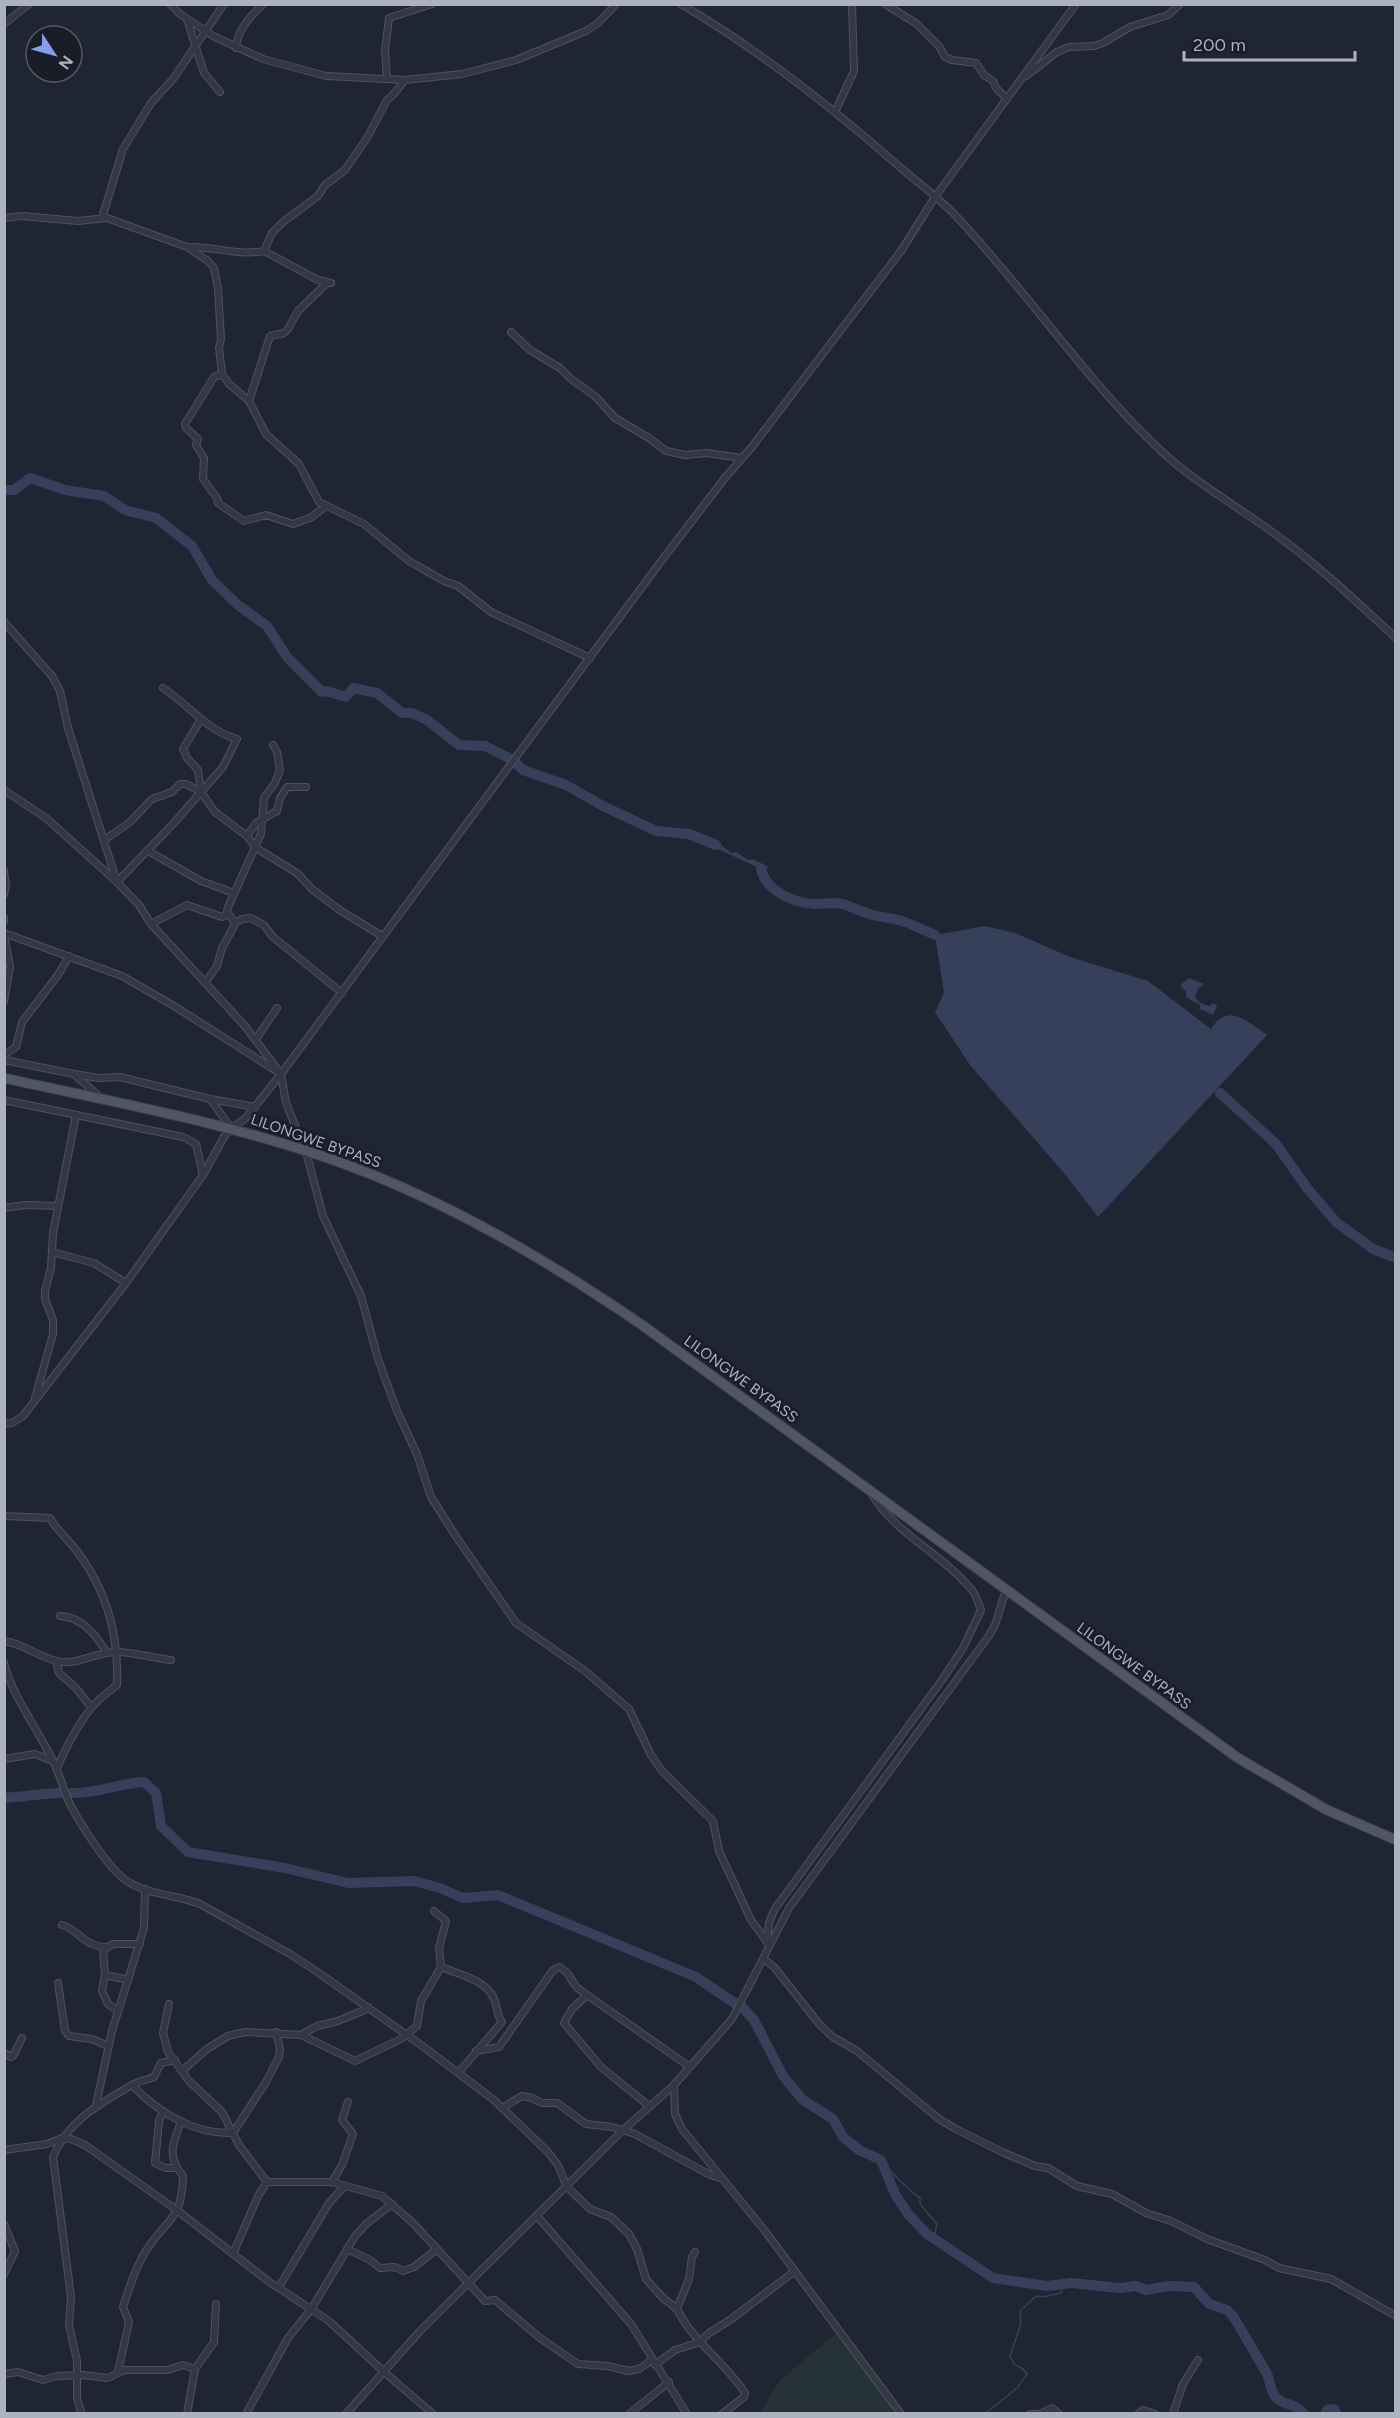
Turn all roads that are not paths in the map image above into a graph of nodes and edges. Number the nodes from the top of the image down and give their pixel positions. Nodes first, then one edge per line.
1 (28, 4) edge
2 (170, 4) edge
3 (224, 4) edge
4 (263, 4) edge
5 (432, 4) edge
6 (616, 4) edge
7 (681, 4) edge
8 (852, 4) edge
9 (885, 4) edge
10 (1180, 4) edge
11 (1072, 6) edge
12 (187, 19) junction
13 (4, 24) edge
14 (207, 30) junction
15 (236, 48) junction
16 (195, 49) junction
17 (1023, 78) junction
18 (387, 79) junction
19 (405, 80) junction
20 (220, 92) dead end
21 (1007, 99) junction
22 (835, 112) junction
23 (935, 197) junction
24 (4, 218) edge
25 (102, 218) junction
26 (187, 247) junction
27 (264, 251) junction
28 (511, 332) dead end
29 (222, 374) junction
30 (249, 401) junction
31 (742, 458) junction
32 (325, 507) junction
33 (4, 622) edge
34 (1395, 638) edge
35 (590, 658) junction
36 (163, 688) dead end
37 (201, 719) junction
38 (273, 745) dead end
39 (306, 787) dead end
40 (4, 790) edge
41 (201, 792) junction
42 (262, 819) junction
43 (247, 836) junction
44 (104, 840) junction
45 (256, 848) junction
46 (148, 850) junction
47 (4, 871) edge
48 (117, 882) junction
49 (234, 893) junction
50 (4, 894) edge
51 (228, 914) junction
52 (235, 923) junction
53 (152, 924) junction
54 (4, 934) edge
55 (382, 936) junction
56 (69, 956) junction
57 (205, 983) junction
58 (342, 993) junction
59 (4, 1001) edge
60 (277, 1008) dead end
61 (256, 1039) junction
62 (4, 1058) edge
63 (74, 1074) junction
64 (281, 1074) junction
65 (4, 1078) edge
66 (102, 1099) junction
67 (210, 1099) junction
68 (4, 1100) edge
69 (255, 1107) junction
70 (76, 1115) junction
71 (231, 1128) junction
72 (306, 1152) junction
73 (202, 1174) junction
74 (58, 1206) junction
75 (4, 1208) edge
76 (52, 1252) junction
77 (126, 1283) junction
78 (34, 1402) junction
79 (4, 1424) edge
80 (869, 1489) junction
81 (4, 1516) edge
82 (1006, 1590) junction
83 (60, 1616) dead end
84 (4, 1641) edge
85 (117, 1652) junction
86 (107, 1653) junction
87 (171, 1660) dead end
88 (56, 1661) junction
89 (4, 1663) edge
90 (92, 1707) junction
91 (4, 1760) edge
92 (54, 1761) junction
93 (57, 1770) junction
94 (1395, 1840) edge
95 (145, 1889) junction
96 (434, 1911) dead end
97 (62, 1925) dead end
98 (767, 1942) junction
99 (140, 1944) junction
100 (106, 1947) junction
101 (766, 1956) junction
102 (441, 1967) junction
103 (105, 1976) junction
104 (128, 1980) junction
105 (58, 1983) dead end
106 (587, 1995) junction
107 (169, 2004) dead end
108 (369, 2008) junction
109 (118, 2011) junction
110 (276, 2032) junction
111 (407, 2034) junction
112 (301, 2035) junction
113 (22, 2038) dead end
114 (108, 2046) junction
115 (476, 2051) junction
116 (4, 2053) edge
117 (175, 2060) junction
118 (690, 2067) junction
119 (182, 2071) junction
120 (458, 2073) junction
121 (132, 2085) junction
122 (674, 2085) junction
123 (348, 2102) dead end
124 (96, 2105) junction
125 (649, 2106) junction
126 (502, 2108) junction
127 (163, 2111) junction
128 (181, 2122) junction
129 (622, 2131) junction
130 (232, 2133) junction
131 (62, 2138) junction
132 (4, 2150) edge
133 (175, 2168) junction
134 (724, 2179) junction
135 (267, 2182) junction
136 (332, 2182) junction
137 (345, 2186) junction
138 (567, 2187) junction
139 (392, 2204) junction
140 (178, 2211) junction
141 (537, 2216) junction
142 (4, 2224) edge
143 (347, 2249) junction
144 (437, 2249) junction
145 (694, 2252) dead end
146 (233, 2254) junction
147 (795, 2271) junction
148 (4, 2274) edge
149 (468, 2284) junction
150 (279, 2287) junction
151 (216, 2304) dead end
152 (312, 2308) junction
153 (677, 2309) junction
154 (1395, 2316) edge
155 (700, 2342) junction
156 (1198, 2360) dead end
157 (654, 2363) junction
158 (195, 2369) junction
159 (383, 2371) junction
160 (118, 2372) junction
161 (4, 2374) edge
162 (77, 2375) junction
163 (669, 2382) junction
164 (82, 2414) edge
165 (187, 2414) edge
166 (246, 2414) edge
167 (346, 2414) edge
168 (433, 2414) edge
169 (628, 2414) edge
170 (687, 2414) edge
171 (722, 2414) edge
172 (901, 2414) edge
173 (1030, 2414) edge
174 (1040, 2414) edge
175 (1059, 2414) edge
176 (1138, 2414) edge
177 (1155, 2414) edge
178 (1173, 2414) edge

1 - 13 street
2 - 12 street
3 - 14 street
4 - 15 street
5 - 18 street
6 - 19 street
7 - 22 street
8 - 22 street
9 - 21 street
10 - 17 street
11 - 17 street
12 - 14 street
12 - 16 street
14 - 15 street
14 - 16 street
15 - 18 street
16 - 20 street
16 - 25 street
17 - 21 street
18 - 19 street
19 - 27 street
21 - 23 street
22 - 23 street
23 - 31 street
23 - 34 street
24 - 25 street
25 - 26 street
26 - 27 street
26 - 29 street
27 - 30 street
28 - 31 street
29 - 30 street
29 - 32 street
30 - 32 street
31 - 35 street
32 - 35 street
33 - 44 street
35 - 55 street
36 - 37 street
37 - 41 street
37 - 41 street
38 - 42 street
39 - 42 street
40 - 48 street
41 - 43 street
41 - 44 street
41 - 46 street
42 - 43 street
42 - 45 street
43 - 45 street
44 - 48 street
45 - 49 street
45 - 55 street
46 - 48 street
46 - 49 street
47 - 50 street
48 - 53 street
49 - 51 street
51 - 52 street
51 - 53 street
52 - 57 street
52 - 58 street
53 - 57 street
54 - 56 street
54 - 59 street
55 - 58 street
56 - 62 street
56 - 64 street
57 - 61 street
58 - 64 street
60 - 61 street
61 - 64 street
62 - 63 street
63 - 66 street
63 - 67 street
64 - 69 street
64 - 72 street
65 - 66 main road, LILONGWE BYPASS
66 - 71 main road, LILONGWE BYPASS
67 - 69 street
67 - 71 street
68 - 70 street
69 - 71 street
70 - 73 street
70 - 74 street
71 - 72 main road, LILONGWE BYPASS
71 - 73 street
72 - 80 main road, LILONGWE BYPASS
72 - 98 street
73 - 77 street
74 - 75 street
74 - 76 street
76 - 77 street
76 - 78 street
77 - 78 street
78 - 79 street
80 - 82 main road, LILONGWE BYPASS
80 - 98 street
81 - 85 street
82 - 94 main road, LILONGWE BYPASS
82 - 101 street
83 - 86 street
84 - 88 street
85 - 86 street
85 - 87 street
85 - 90 street
86 - 88 street
88 - 90 street
89 - 92 street
90 - 93 street
91 - 92 street
92 - 93 street
93 - 95 street
95 - 99 street
95 - 108 street
96 - 102 street
97 - 100 street
98 - 101 street
99 - 100 street
99 - 104 street
100 - 103 street
101 - 118 street
101 - 154 street
102 - 111 street
102 - 115 street
103 - 104 street
103 - 109 street
104 - 109 street
105 - 114 street
106 - 115 street
106 - 118 street
106 - 125 street
107 - 117 street
108 - 111 street
108 - 112 street
109 - 114 street
110 - 112 street
110 - 119 street
110 - 130 street
111 - 112 street
111 - 120 street
113 - 116 street
114 - 124 street
115 - 120 street
117 - 119 street
117 - 121 street
118 - 122 street
119 - 130 street
120 - 126 street
121 - 124 street
121 - 127 street
122 - 125 street
122 - 134 street
123 - 136 street
124 - 131 street
125 - 129 street
126 - 129 street
126 - 138 street
127 - 128 street
127 - 133 street
128 - 130 street
128 - 133 street
129 - 134 street
129 - 138 street
130 - 135 street
131 - 132 street
131 - 140 street
131 - 162 street
133 - 140 street
134 - 147 street
135 - 136 street
135 - 146 street
136 - 137 street
137 - 139 street
137 - 150 street
138 - 141 street
138 - 153 street
139 - 143 street
139 - 144 street
140 - 146 street
140 - 160 street
141 - 149 street
141 - 157 street
142 - 148 street
143 - 144 street
143 - 152 street
144 - 149 street
145 - 153 street
146 - 150 street
147 - 155 street
147 - 172 street
149 - 157 street
149 - 159 street
150 - 152 street
151 - 158 street
152 - 159 street
152 - 166 street
153 - 155 street
155 - 157 street
155 - 171 street
156 - 178 street
157 - 163 street
158 - 160 street
158 - 165 street
159 - 167 street
159 - 168 street
160 - 162 street
161 - 162 street
162 - 164 street
163 - 169 street
163 - 170 street
173 - 174 street
174 - 175 street
176 - 177 street

